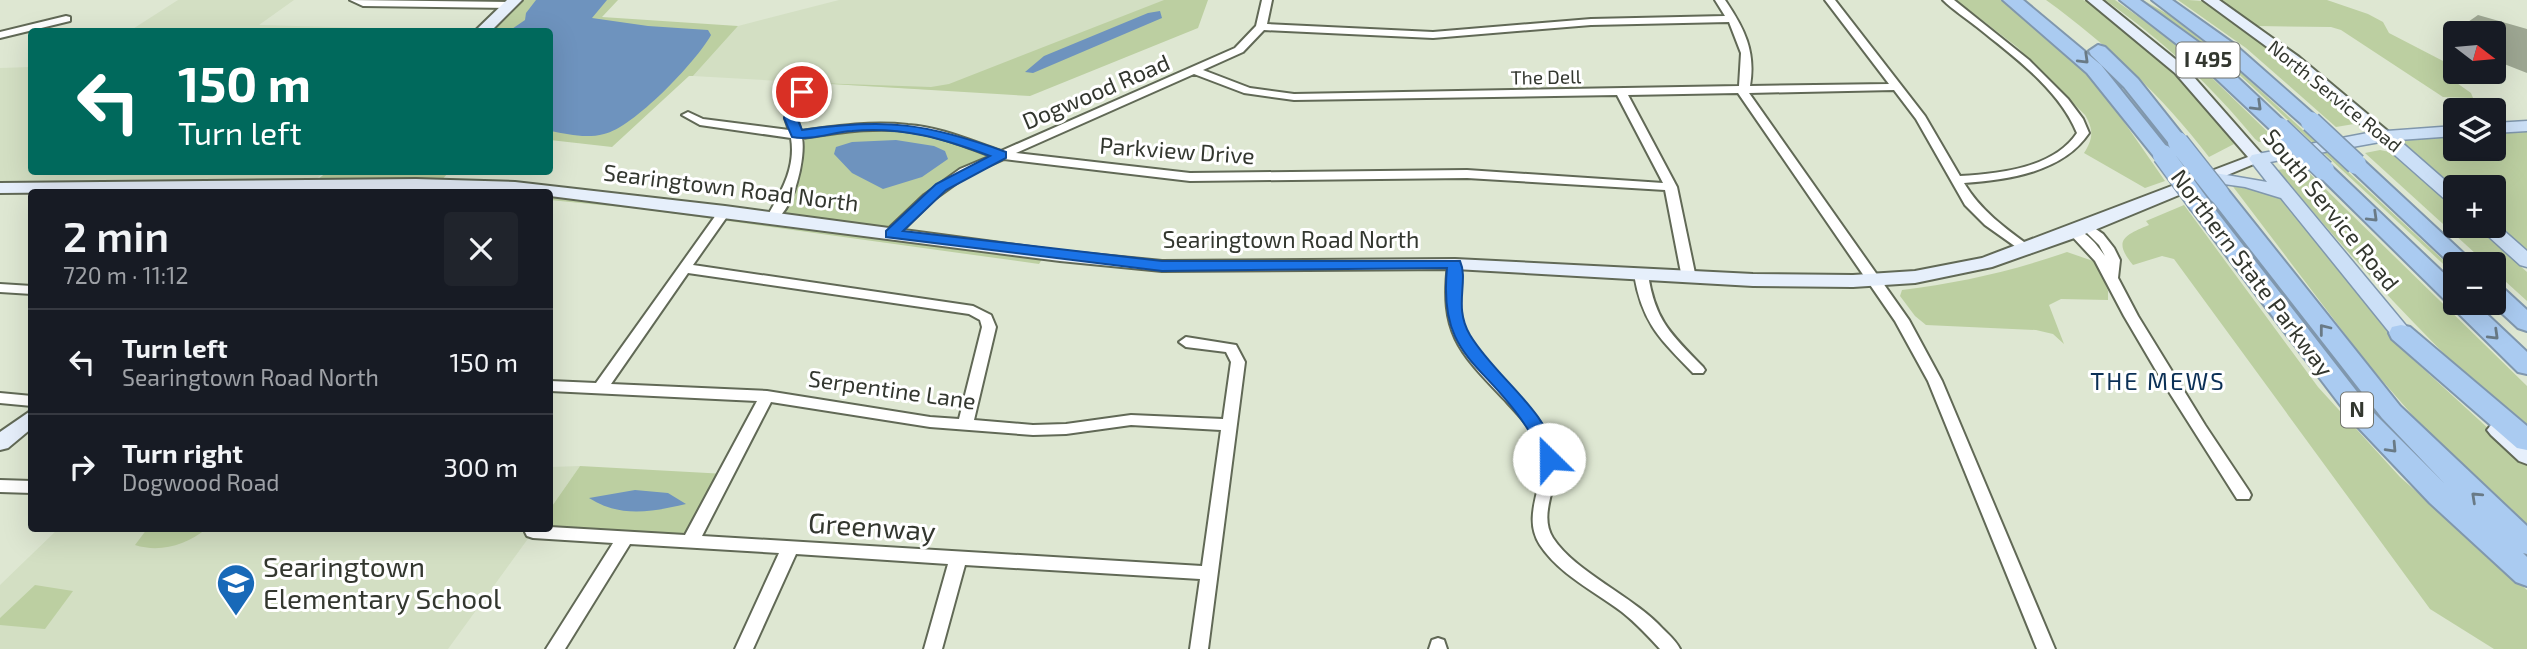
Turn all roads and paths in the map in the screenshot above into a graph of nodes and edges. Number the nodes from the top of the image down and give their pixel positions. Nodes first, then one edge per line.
1 (355, 0) edge
2 (1267, 0) edge
3 (1720, 0) edge
4 (1830, 0) edge
5 (1948, 0) edge
6 (2012, 0) edge
7 (2034, 0) edge
8 (2094, 0) edge
9 (2129, 0) edge
10 (2161, 0) edge
11 (2210, 0) edge
12 (512, 3) edge
13 (66, 19) dead end
14 (1733, 19) junction
15 (1261, 27) junction
16 (28, 28) edge
17 (29, 28) edge
18 (485, 28) edge
19 (0, 35) edge
20 (1197, 71) junction
21 (810, 77) dead end
22 (1899, 87) junction
23 (1743, 92) junction
24 (1622, 93) junction
25 (688, 115) dead end
26 (2527, 126) edge
27 (2506, 127) edge
28 (2443, 132) edge
29 (797, 135) junction
30 (2384, 136) junction
31 (2170, 148) junction
32 (1001, 155) junction
33 (2258, 159) junction
34 (321, 175) edge
35 (2209, 177) junction
36 (1956, 180) junction
37 (1671, 187) junction
38 (0, 188) edge
39 (2443, 188) edge
40 (304, 189) edge
41 (532, 189) edge
42 (553, 191) edge
43 (2287, 195) junction
44 (724, 211) junction
45 (2223, 217) junction
46 (773, 218) junction
47 (2081, 230) junction
48 (891, 234) junction
49 (2501, 238) edge
50 (2026, 250) junction
51 (2451, 252) edge
52 (2527, 261) edge
53 (1455, 264) junction
54 (684, 268) junction
55 (1641, 274) junction
56 (1689, 278) junction
57 (1874, 280) junction
58 (2443, 285) edge
59 (0, 288) edge
60 (28, 290) edge
61 (2506, 303) edge
62 (2474, 315) edge
63 (2527, 323) edge
64 (2401, 333) junction
65 (1186, 342) dead end
66 (2527, 366) edge
67 (1698, 370) dead end
68 (553, 386) edge
69 (601, 387) junction
70 (768, 396) junction
71 (0, 398) edge
72 (28, 401) edge
73 (28, 420) edge
74 (965, 425) junction
75 (1228, 425) junction
76 (2527, 441) edge
77 (0, 443) edge
78 (2527, 456) edge
79 (0, 486) edge
80 (28, 487) edge
81 (2243, 495) dead end
82 (533, 532) dead end
83 (625, 538) junction
84 (690, 542) junction
85 (2527, 542) edge
86 (790, 548) junction
87 (958, 559) junction
88 (1208, 573) junction
89 (2527, 574) edge
90 (555, 649) edge
91 (744, 649) edge
92 (933, 649) edge
93 (1199, 649) edge
94 (1671, 649) edge
95 (2046, 649) edge

1 - 12 street
2 - 15 street
3 - 14 street
4 - 22 street
5 - 36 street
6 -> 31 highway, Northern State Parkway / N
7 - 31 highway, Northern State Parkway / N
8 - 33 main road, South Service Road
9 -> 58 highway, I 495, bridge
10 - 51 highway, I 495, bridge
11 - 30 main road, North Service Road
12 - 18 main road
13 - 17 street
14 - 15 street
14 - 23 street
15 - 20 street, Dogwood Road
16 - 19 street
20 - 24 street, The Dell
20 - 32 street, Dogwood Road
21 - 29 street
22 - 23 street, The Dell
22 - 36 street
23 - 24 street, The Dell
23 - 57 street
24 - 37 street
25 - 29 street, Parkview Drive
26 - 27 main road
28 - 30 main road
29 - 32 street, Parkview Drive
29 - 46 street
30 - 33 main road
30 - 39 main road, North Service Road
31 - 45 highway, Northern State Parkway / N, bridge
32 - 37 street, Parkview Drive
32 - 48 street, Dogwood Road
33 - 35 main road, Searingtown Road North
33 - 43 main road, South Service Road
34 - 40 main road
35 - 43 main road
35 - 47 main road, Searingtown Road North
36 - 50 street
37 - 56 street
38 - 40 main road, Searingtown Road North
40 - 41 main road, Searingtown Road North
42 - 44 main road, Searingtown Road North
43 - 64 main road, South Service Road
44 - 46 main road, Searingtown Road North
44 - 54 street
85 -> 45 highway, Northern State Parkway / N
45 -> 89 highway, Northern State Parkway / N
46 - 48 main road, Searingtown Road North
47 - 50 main road, Searingtown Road North
47 - 81 street
48 - 53 main road, Searingtown Road North
49 - 52 main road
50 - 57 main road, Searingtown Road North
53 - 55 main road, Searingtown Road North
53 - 94 street
54 - 69 street
54 - 74 street
55 - 56 main road, Searingtown Road North
55 - 67 street
56 - 57 main road, Searingtown Road North
57 - 95 street
59 - 60 street
61 - 63 highway
62 -> 66 highway
64 - 76 highway
64 - 78 main road, South Service Road
65 - 75 street
68 - 69 street, Serpentine Lane
69 - 70 street, Serpentine Lane
70 - 74 street, Serpentine Lane
70 - 84 street
71 - 72 street
73 - 77 main road
74 - 75 street, Serpentine Lane
75 - 88 street
79 - 80 street
82 - 83 street, Greenway
83 - 84 street, Greenway
83 - 90 street
84 - 86 street, Greenway
86 - 87 street, Greenway
86 - 91 street
87 - 88 street, Greenway
87 - 92 street
88 - 93 street

